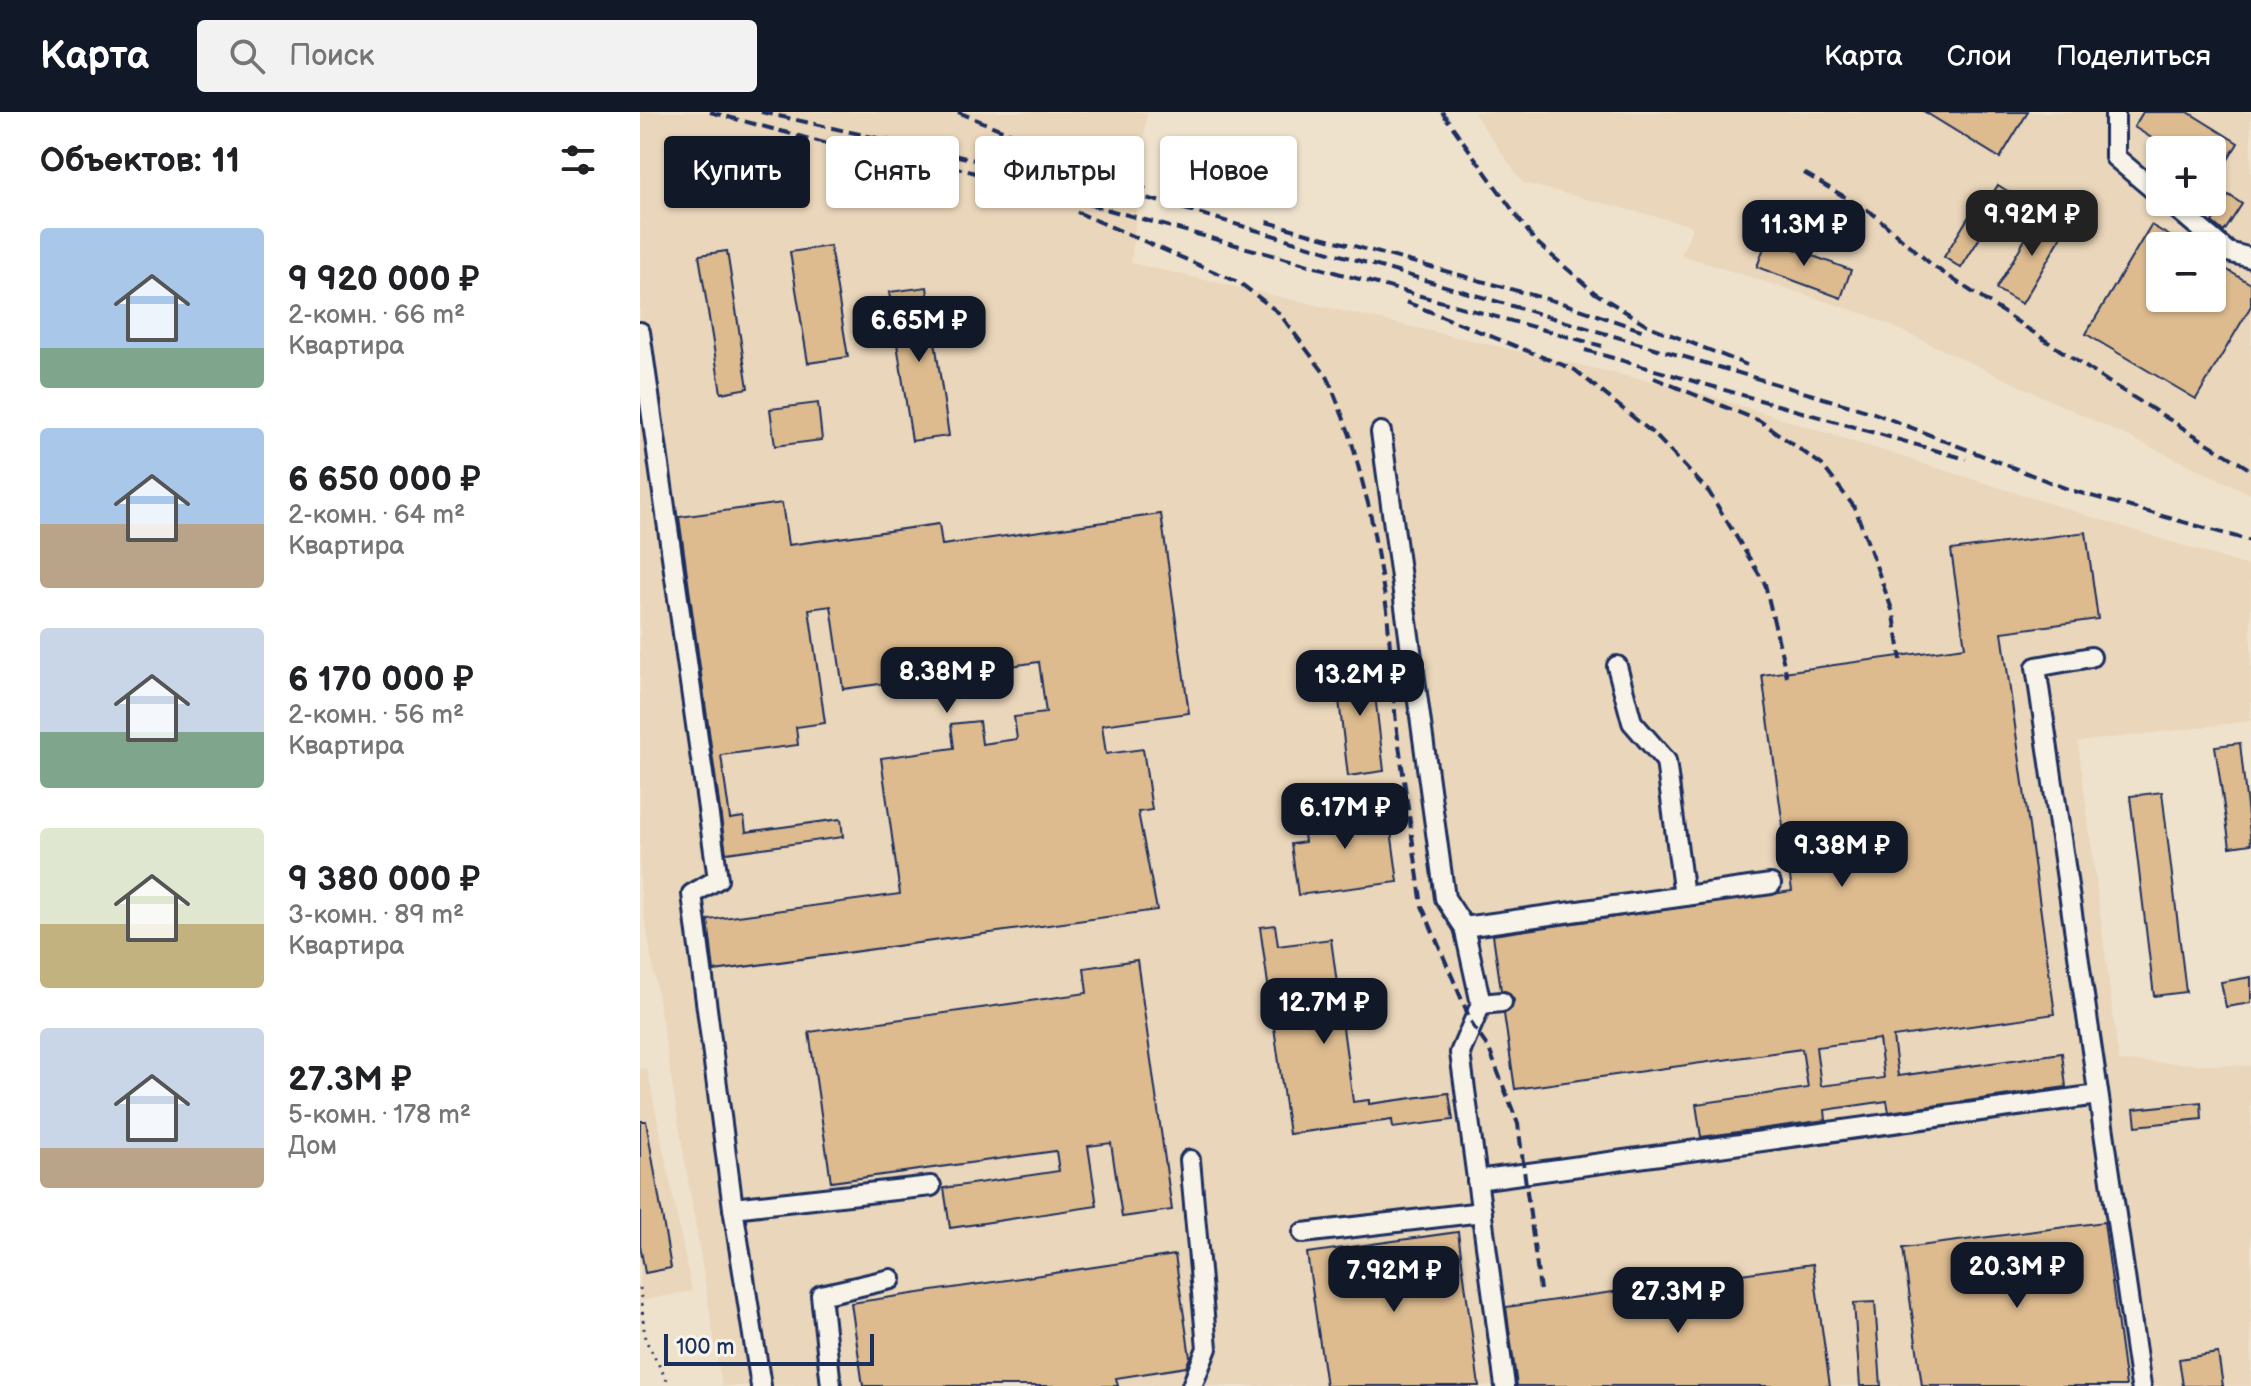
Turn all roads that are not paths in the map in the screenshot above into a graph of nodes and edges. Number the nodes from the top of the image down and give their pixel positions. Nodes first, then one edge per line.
1 (2115, 112) edge
2 (2146, 183) edge
3 (2186, 216) edge
4 (2251, 258) edge
5 (640, 332) edge
6 (1381, 432) dead end
7 (2091, 657) dead end
8 (1617, 666) dead end
9 (1771, 884) dead end
10 (1684, 896) junction
11 (1464, 927) junction
12 (1502, 1002) dead end
13 (1481, 1004) junction
14 (2098, 1095) junction
15 (1190, 1160) dead end
16 (1477, 1180) junction
17 (931, 1186) dead end
18 (733, 1208) junction
19 (1482, 1212) junction
20 (1303, 1233) dead end
21 (891, 1279) dead end
22 (761, 1386) edge
23 (831, 1386) edge
24 (1192, 1386) edge
25 (1505, 1386) edge
26 (2141, 1386) edge

1 - 2 lane
3 - 4 lane
5 - 18 lane
6 - 11 lane
7 - 14 lane
8 - 10 lane
9 - 10 lane
10 - 11 lane
11 - 13 lane
12 - 13 lane
13 - 16 lane
14 - 16 lane
14 - 26 lane
15 - 24 lane
16 - 19 lane
17 - 18 lane
18 - 22 lane
19 - 20 lane
19 - 25 lane
21 - 23 lane

